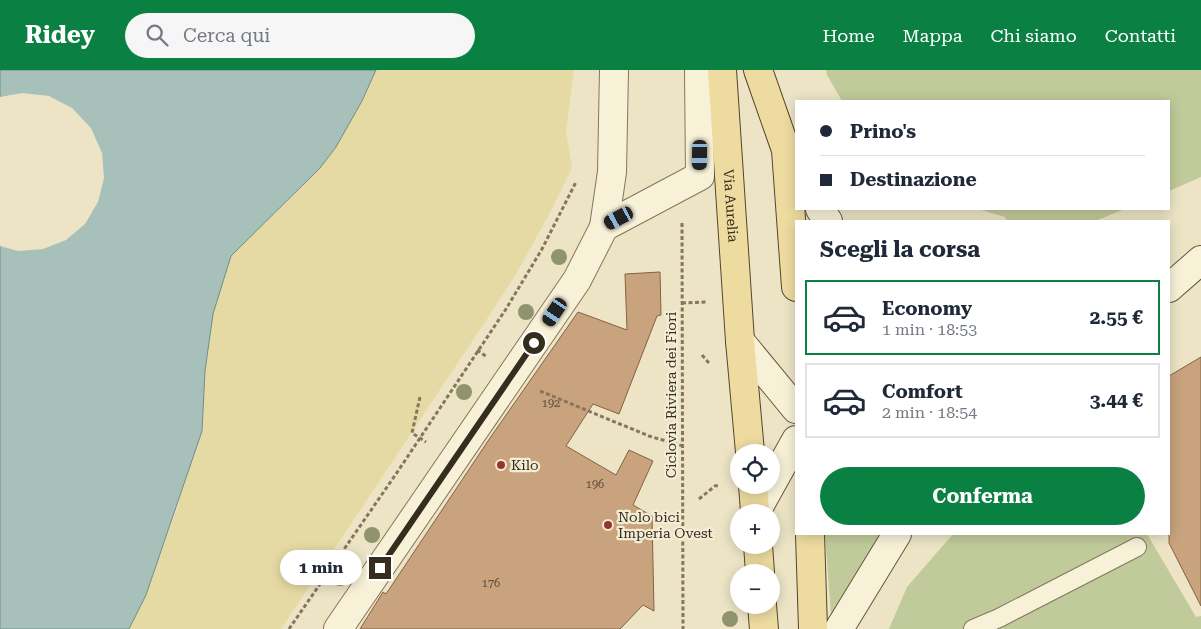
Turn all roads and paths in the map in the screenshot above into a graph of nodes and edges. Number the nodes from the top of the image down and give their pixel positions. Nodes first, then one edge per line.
1 (614, 70) edge
2 (699, 70) edge
3 (722, 70) edge
4 (758, 70) edge
5 (791, 159) edge
6 (612, 172) junction
7 (682, 185) junction
8 (604, 227) junction
9 (795, 261) edge
10 (1199, 261) edge
11 (1170, 275) edge
12 (1170, 287) edge
13 (712, 301) dead end
14 (682, 303) junction
15 (740, 341) junction
16 (536, 390) dead end
17 (420, 397) dead end
18 (795, 407) edge
19 (419, 438) junction
20 (795, 442) edge
21 (749, 444) edge
22 (683, 446) junction
23 (715, 486) dead end
24 (700, 499) dead end
25 (760, 504) edge
26 (810, 535) edge
27 (896, 535) edge
28 (1137, 547) dead end
29 (763, 614) edge
30 (289, 629) edge
31 (338, 629) edge
32 (683, 629) edge
33 (764, 629) edge
34 (813, 629) edge
35 (839, 629) edge
36 (973, 629) edge

1 - 6 street
2 - 7 street
3 - 15 main road, Via Aurelia
4 - 5 main road
5 - 9 main road
6 - 8 street
6 - 19 path
7 - 8 street
7 - 14 path, Ciclovia Riviera dei Fiori
8 - 31 street
10 - 11 street
10 - 12 street
13 - 14 path
14 - 22 path, Ciclovia Riviera dei Fiori
15 - 18 street
15 - 21 main road, Via Aurelia
16 - 22 path
17 - 19 path
19 - 30 path
20 - 25 street
22 - 32 path, Ciclovia Riviera dei Fiori
23 - 24 path
26 - 34 main road
27 - 35 street
28 - 36 lane
29 - 33 main road

